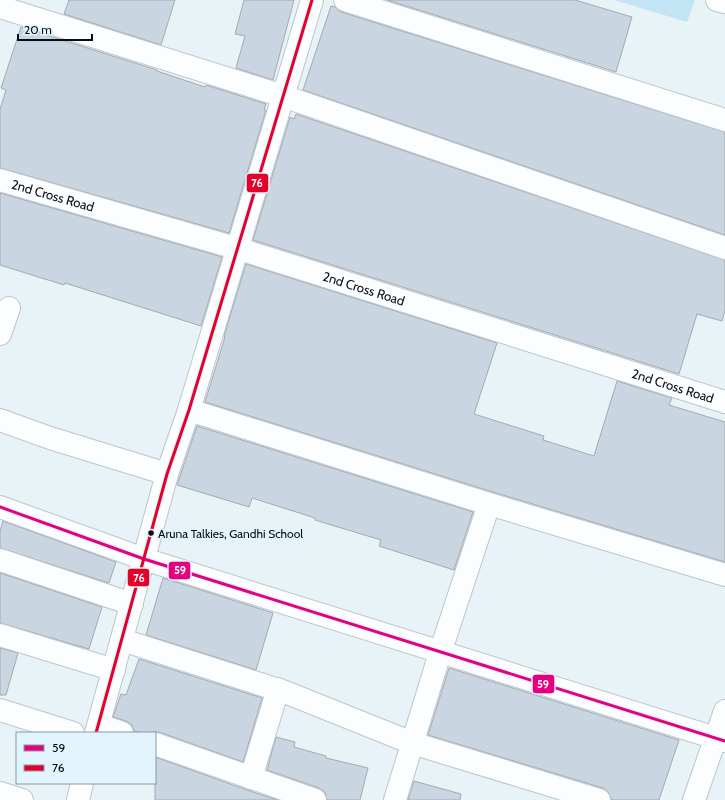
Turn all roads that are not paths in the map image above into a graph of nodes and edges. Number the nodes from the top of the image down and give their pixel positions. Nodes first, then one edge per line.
1 (312, 0) edge
2 (345, 0) edge
3 (717, 0) edge
4 (725, 2) edge
5 (0, 7) edge
6 (283, 96) junction
7 (725, 120) edge
8 (0, 180) edge
9 (236, 248) junction
10 (725, 248) edge
11 (9, 308) dead end
12 (0, 334) edge
13 (725, 402) edge
14 (189, 410) junction
15 (0, 420) edge
16 (168, 474) junction
17 (489, 504) junction
18 (0, 507) edge
19 (144, 559) junction
20 (0, 560) edge
21 (725, 575) edge
22 (132, 604) junction
23 (0, 635) edge
24 (122, 640) junction
25 (440, 653) junction
26 (114, 670) junction
27 (278, 689) junction
28 (0, 710) edge
29 (725, 711) edge
30 (97, 729) edge
31 (70, 732) edge
32 (116, 732) edge
33 (720, 740) edge
34 (412, 743) junction
35 (156, 744) edge
36 (82, 784) edge
37 (257, 787) edge
38 (0, 793) edge
39 (22, 800) edge
40 (78, 800) edge
41 (315, 800) edge
42 (394, 800) edge
43 (599, 800) edge
44 (694, 800) edge

1 - 6 street
2 - 7 street
3 - 4 street
5 - 6 street
6 - 9 street
6 - 10 street
8 - 9 street, 2nd Cross Road
9 - 13 street, 2nd Cross Road
9 - 14 street
11 - 12 street
14 - 16 street
14 - 17 street
15 - 16 street
16 - 19 street
17 - 21 street
17 - 25 street
18 - 19 street
19 - 22 street
19 - 25 street
20 - 22 street
22 - 24 street
23 - 26 street
24 - 26 street
24 - 27 street
25 - 33 street
25 - 34 street
26 - 30 street
27 - 34 street
27 - 37 street
28 - 31 street
29 - 33 street
30 - 32 street
33 - 44 street
34 - 42 street
34 - 43 street
35 - 37 street
36 - 40 street
37 - 41 street
38 - 39 street

